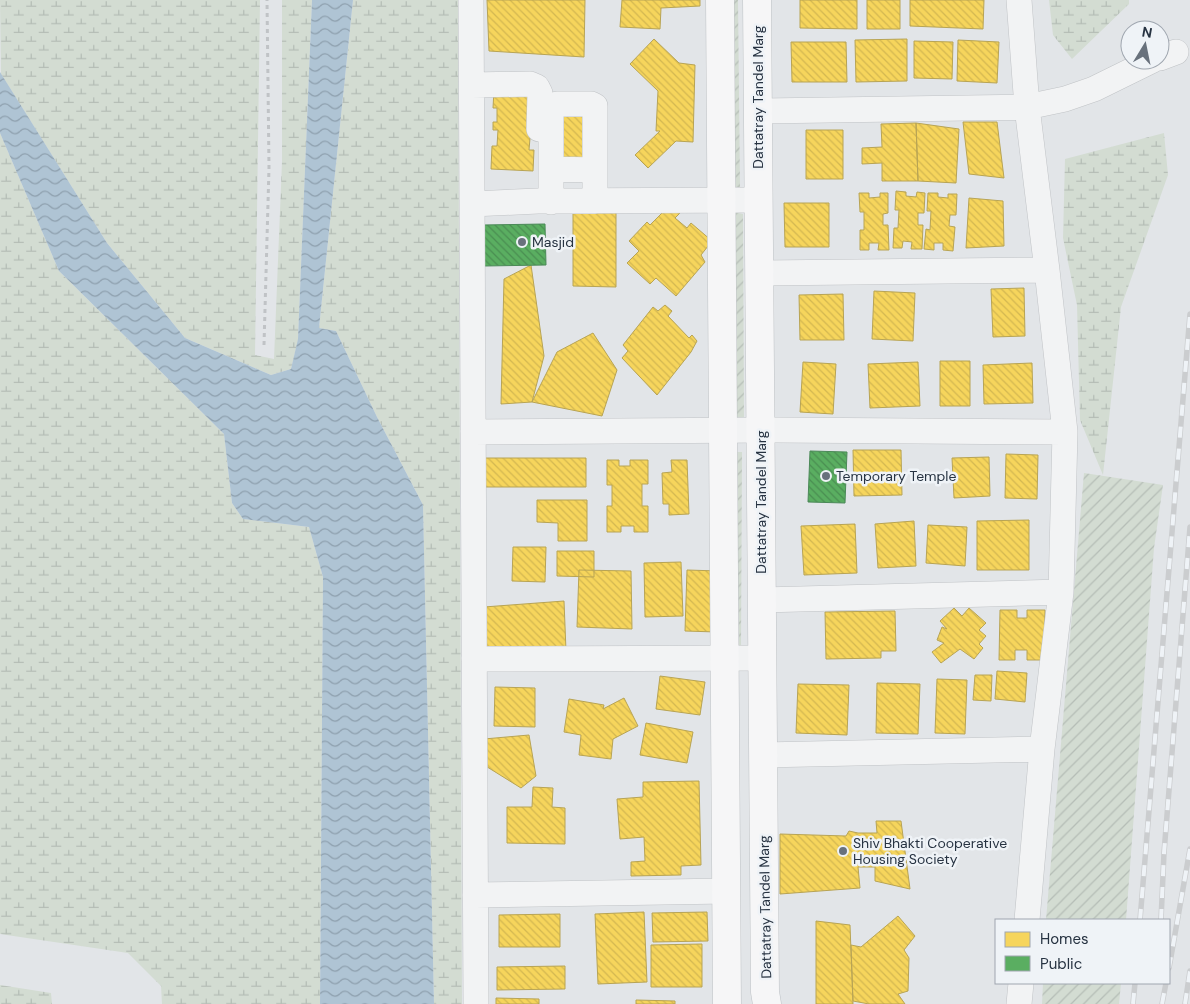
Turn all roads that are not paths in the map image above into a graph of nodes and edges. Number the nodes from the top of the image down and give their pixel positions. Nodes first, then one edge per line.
1 (471, 0) edge
2 (720, 0) edge
3 (757, 0) edge
4 (1019, 0) edge
5 (1135, 70) edge
6 (472, 85) junction
7 (1027, 107) junction
8 (758, 111) junction
9 (551, 169) junction
10 (596, 170) junction
11 (722, 200) junction
12 (759, 200) junction
13 (595, 201) junction
14 (545, 202) junction
15 (472, 204) junction
16 (1048, 270) junction
17 (760, 273) junction
18 (723, 430) junction
19 (761, 430) junction
20 (473, 432) junction
21 (1065, 432) junction
22 (1061, 592) junction
23 (762, 600) junction
24 (725, 658) junction
25 (763, 658) junction
26 (474, 660) junction
27 (1042, 750) junction
28 (763, 754) junction
29 (727, 891) junction
30 (475, 895) junction
31 (1027, 919) edge
32 (1021, 984) edge
33 (476, 1004) edge
34 (727, 1004) edge
35 (767, 1004) edge
36 (1019, 1004) edge

1 - 6 street
2 - 11 main road
3 - 8 main road, Dattatray Tandel Marg
4 - 7 street
5 - 7 street
6 - 14 street
6 - 15 street
7 - 8 street
7 - 16 street
8 - 12 main road, Dattatray Tandel Marg
9 - 10 street
9 - 10 street
9 - 14 street
10 - 13 street
11 - 12 street
11 - 13 street
11 - 18 main road
12 - 17 main road, Dattatray Tandel Marg
13 - 14 street
14 - 15 street
15 - 20 street
16 - 17 street
16 - 21 street
17 - 19 main road, Dattatray Tandel Marg
18 - 19 street
18 - 20 street
18 - 24 main road
19 - 21 street
19 - 23 main road, Dattatray Tandel Marg
20 - 26 street
21 - 22 street
22 - 23 street
22 - 27 street
23 - 25 main road, Dattatray Tandel Marg
24 - 25 street
24 - 26 street
24 - 29 main road
25 - 28 main road, Dattatray Tandel Marg
26 - 30 street
27 - 28 street
27 - 31 street
28 - 35 main road, Dattatray Tandel Marg
29 - 30 street
29 - 34 main road
30 - 33 street
32 - 36 street

